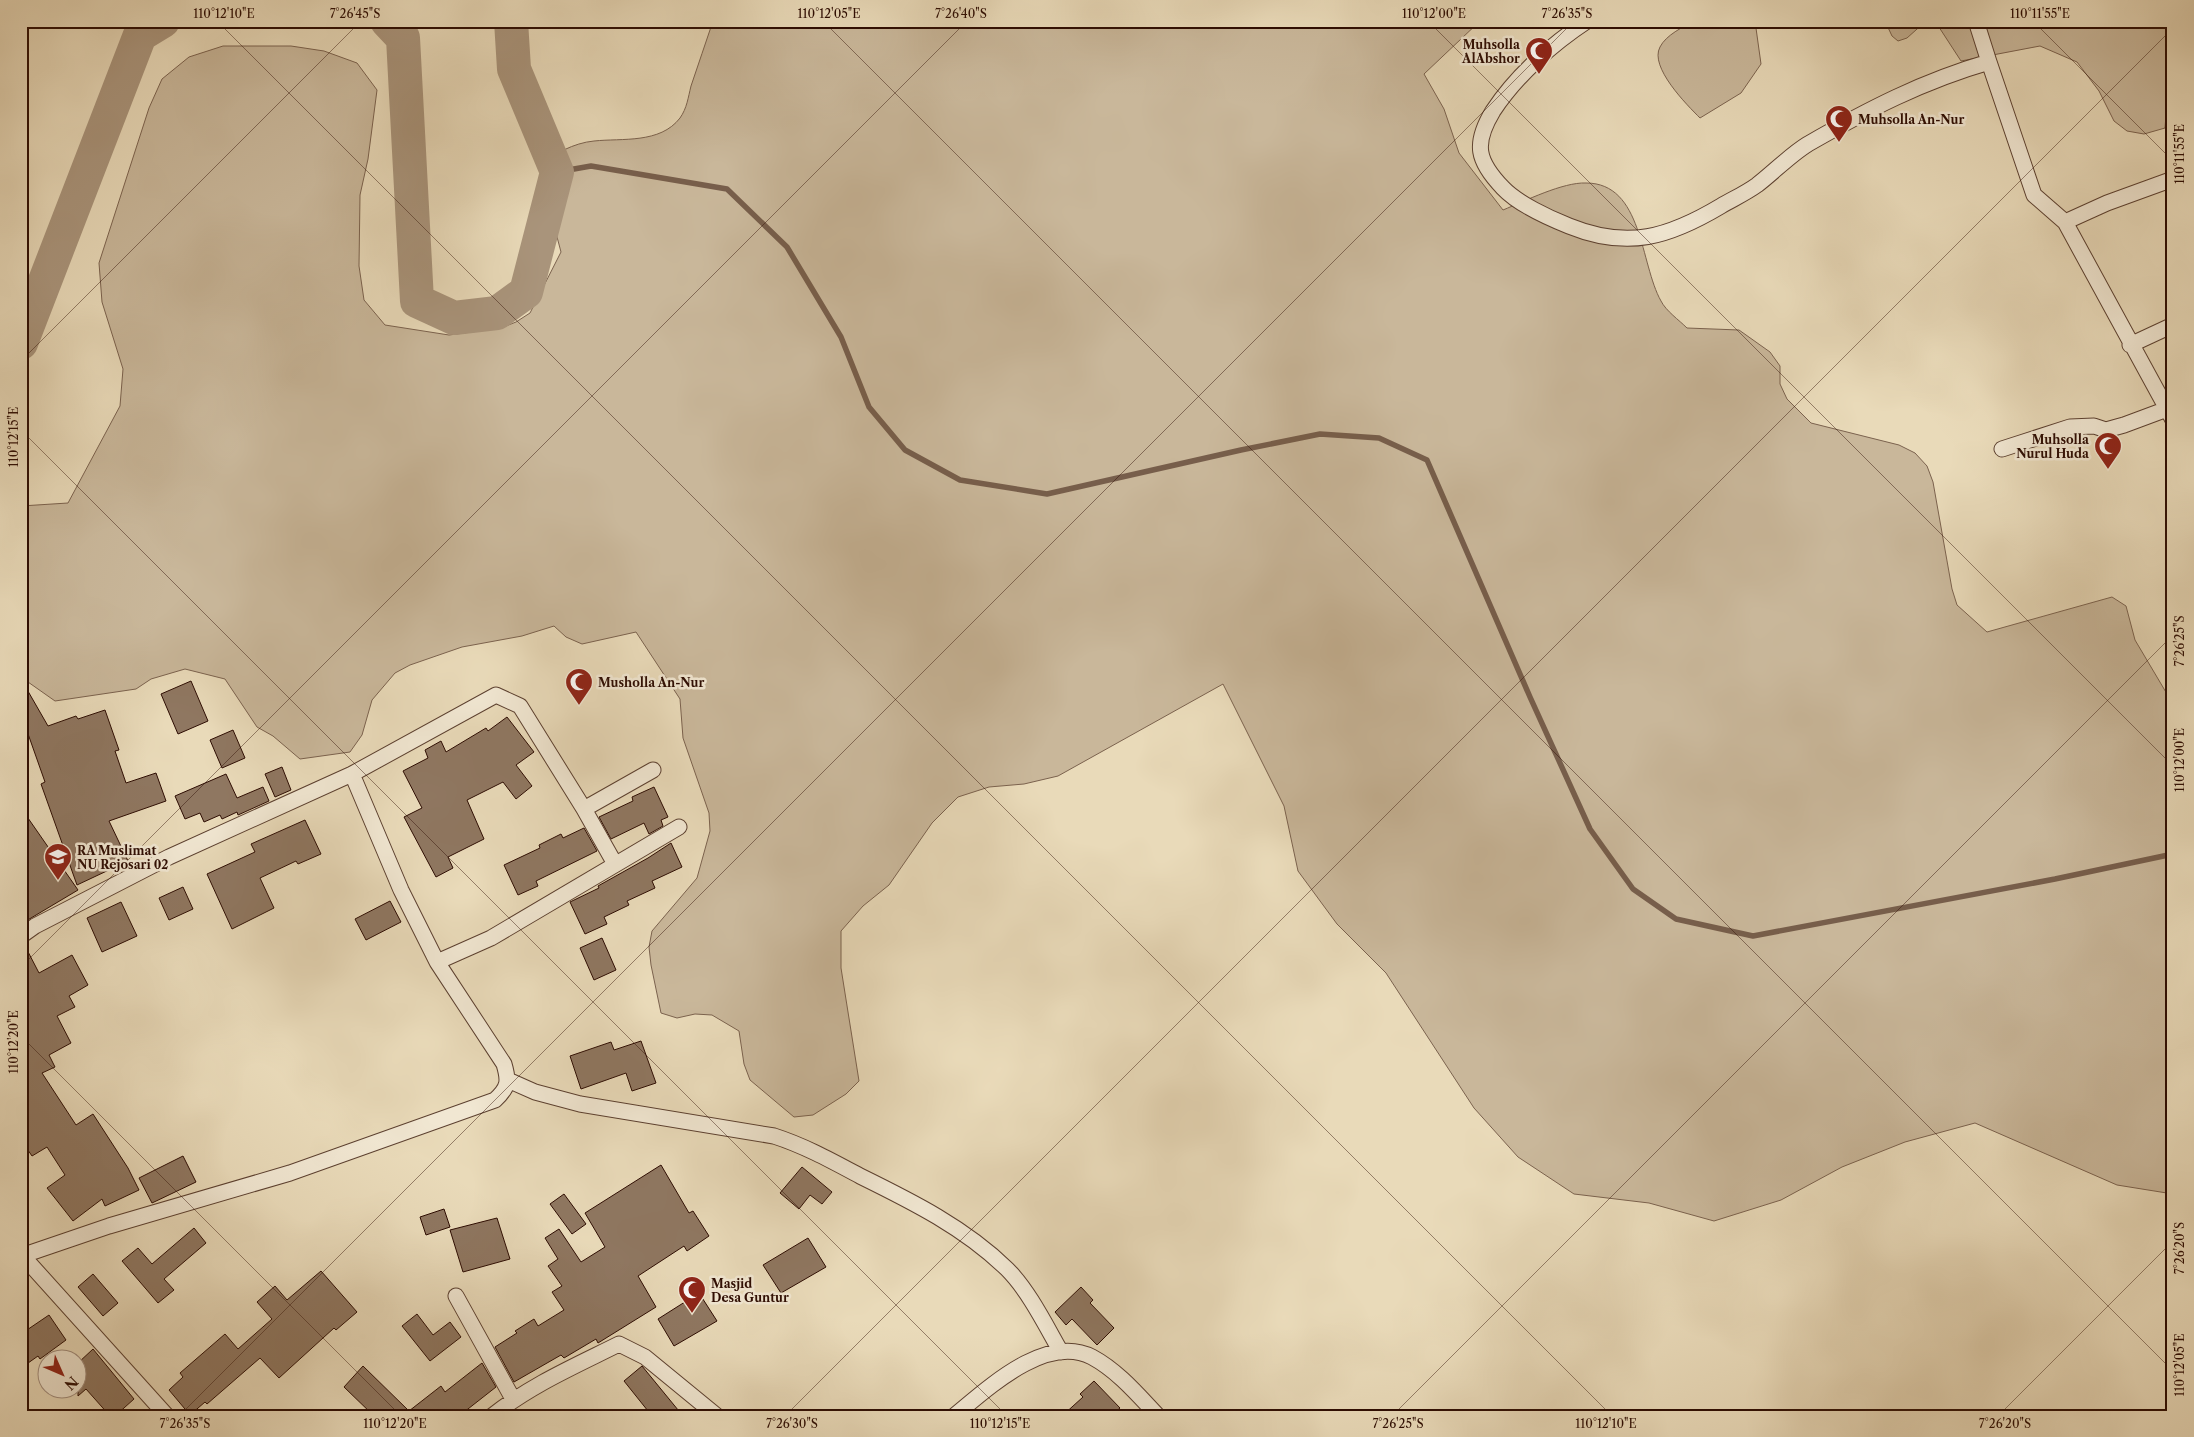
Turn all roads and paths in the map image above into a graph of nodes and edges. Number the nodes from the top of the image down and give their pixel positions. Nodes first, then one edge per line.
1 (1586, 21) edge
2 (1976, 21) edge
3 (1989, 62) junction
4 (2173, 179) edge
5 (2065, 222) junction
6 (2173, 326) edge
7 (2130, 345) junction
8 (2170, 415) edge
9 (2002, 449) dead end
10 (653, 770) dead end
11 (352, 774) junction
12 (584, 809) junction
13 (679, 827) dead end
14 (615, 864) junction
15 (21, 936) edge
16 (437, 962) junction
17 (508, 1080) junction
18 (22, 1255) edge
19 (456, 1296) dead end
20 (1061, 1352) junction
21 (513, 1400) junction
22 (167, 1416) edge
23 (492, 1416) edge
24 (717, 1416) edge
25 (954, 1416) edge
26 (1158, 1416) edge

1 - 3 street
2 - 3 street
3 - 5 street
4 - 5 street
5 - 7 street
6 - 7 street
7 - 8 street
8 - 9 street
10 - 12 street
11 - 12 street
11 - 15 street
11 - 16 street
12 - 14 street
13 - 14 street
14 - 16 street
16 - 17 street
17 - 18 street
17 - 20 street
18 - 22 street
19 - 21 street
20 - 25 street
20 - 26 street
21 - 23 street
21 - 24 street

